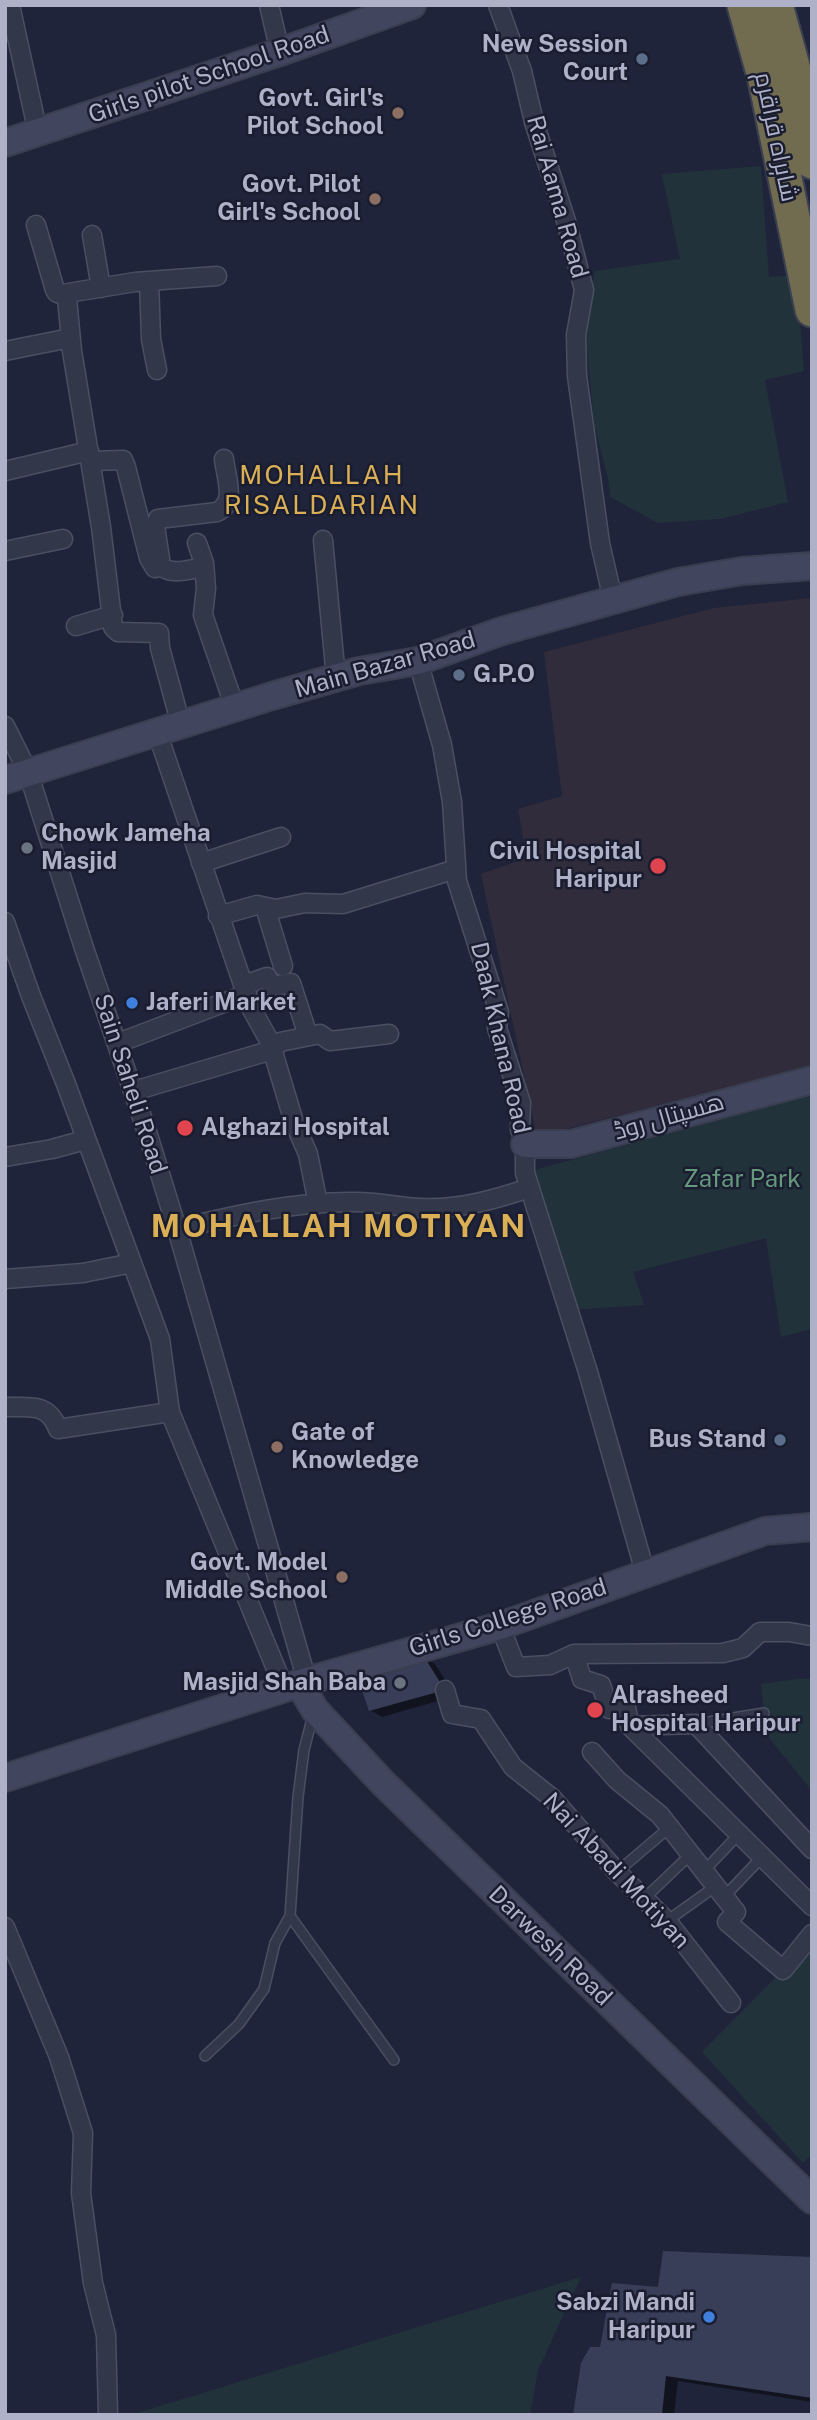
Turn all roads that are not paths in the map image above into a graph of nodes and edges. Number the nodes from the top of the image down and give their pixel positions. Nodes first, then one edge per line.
1 (10, 5) edge
2 (269, 5) edge
3 (412, 5) edge
4 (498, 5) edge
5 (744, 5) edge
6 (776, 5) edge
7 (280, 52) junction
8 (38, 133) junction
9 (5, 143) edge
10 (812, 162) edge
11 (36, 225) dead end
12 (92, 235) dead end
13 (217, 276) dead end
14 (149, 281) junction
15 (101, 288) junction
16 (67, 296) junction
17 (812, 310) edge
18 (5, 351) edge
19 (72, 351) junction
20 (157, 370) dead end
21 (90, 456) junction
22 (224, 460) dead end
23 (5, 471) edge
24 (63, 539) dead end
25 (323, 540) dead end
26 (197, 543) dead end
27 (5, 551) edge
28 (161, 566) junction
29 (812, 566) edge
30 (204, 568) junction
31 (613, 600) junction
32 (113, 615) junction
33 (76, 626) dead end
34 (418, 661) junction
35 (336, 678) junction
36 (235, 708) junction
37 (5, 726) edge
38 (169, 729) junction
39 (17, 776) edge
40 (281, 837) dead end
41 (201, 863) junction
42 (456, 869) junction
43 (265, 907) junction
44 (218, 916) junction
45 (5, 922) edge
46 (283, 966) dead end
47 (246, 989) junction
48 (389, 1034) dead end
49 (308, 1036) junction
50 (118, 1043) junction
51 (272, 1049) junction
52 (812, 1080) edge
53 (134, 1091) junction
54 (85, 1140) junction
55 (525, 1144) junction
56 (5, 1157) edge
57 (529, 1188) junction
58 (318, 1204) junction
59 (177, 1228) junction
60 (132, 1263) junction
61 (5, 1279) edge
62 (5, 1407) edge
63 (170, 1412) junction
64 (812, 1527) edge
65 (645, 1572) junction
66 (500, 1626) junction
67 (812, 1636) edge
68 (574, 1654) junction
69 (297, 1684) junction
70 (445, 1690) dead end
71 (315, 1710) junction
72 (764, 1713) dead end
73 (696, 1724) junction
74 (630, 1726) junction
75 (592, 1752) dead end
76 (5, 1778) edge
77 (670, 1827) junction
78 (738, 1834) junction
79 (812, 1849) edge
80 (691, 1854) junction
81 (762, 1857) junction
82 (704, 1871) junction
83 (617, 1872) junction
84 (720, 1891) junction
85 (645, 1898) junction
86 (812, 1906) edge
87 (290, 1916) junction
88 (667, 1921) junction
89 (5, 1927) edge
90 (812, 1934) edge
91 (731, 2003) dead end
92 (205, 2056) dead end
93 (394, 2060) dead end
94 (812, 2200) edge
95 (108, 2415) edge

1 - 8 street
2 - 7 street
3 - 7 main road, Girls pilot School Road
4 - 31 street, Rai Aama Road
5 - 17 highway, شاہراہ قراقرم
6 - 10 highway, شاہراہ قراقرم
7 - 8 main road, Girls pilot School Road
8 - 9 main road, Girls pilot School Road
11 - 16 street
12 - 15 street
13 - 14 street
14 - 15 street
14 - 20 street
15 - 16 street
16 - 19 street
18 - 19 street
19 - 21 street
21 - 23 street
21 - 28 street
21 - 32 street
22 - 28 street
24 - 27 street
25 - 35 street
26 - 30 street
28 - 30 street
29 - 31 main road, Main Bazar Road
30 - 36 street
31 - 34 main road, Main Bazar Road
32 - 33 street
32 - 38 street
34 - 35 main road, Main Bazar Road
34 - 42 street, Daak Khana Road
35 - 36 main road, Main Bazar Road
36 - 38 main road, Main Bazar Road
37 - 39 street, Sain Saheli Road
38 - 39 main road, Main Bazar Road
38 - 41 street
39 - 50 street, Sain Saheli Road
40 - 41 street
41 - 44 street
42 - 43 street
42 - 55 street, Daak Khana Road
43 - 44 street
43 - 46 street
44 - 47 street
45 - 54 street
47 - 49 street
47 - 50 street
47 - 51 street
48 - 49 street
49 - 51 street
50 - 53 street, Sain Saheli Road
51 - 53 street
51 - 58 street
52 - 55 main road, ھسپتال روڈ
53 - 59 street, Sain Saheli Road
54 - 56 street
54 - 60 street
55 - 57 street, Daak Khana Road
57 - 58 street
57 - 65 street, Daak Khana Road
58 - 59 street
59 - 69 street, Sain Saheli Road
60 - 61 street
60 - 63 street
62 - 63 street
63 - 69 street
64 - 65 main road, Girls College Road
65 - 66 main road, Girls College Road
66 - 68 street
66 - 69 main road, Girls College Road
67 - 68 street
68 - 74 street
69 - 71 main road, Darwesh Road
69 - 76 main road, Girls College Road
70 - 83 street, Nai Abadi Motiyan
71 - 87 lane
71 - 94 main road, Darwesh Road
72 - 73 lane
73 - 74 street
73 - 79 street
74 - 78 street
75 - 77 street, Nai Abadi Motiyan
77 - 80 street, Nai Abadi Motiyan
77 - 83 lane
78 - 81 street
78 - 82 lane
80 - 82 street, Nai Abadi Motiyan
80 - 85 lane
81 - 84 lane
81 - 86 street
82 - 84 street, Nai Abadi Motiyan
83 - 85 street, Nai Abadi Motiyan
84 - 88 lane
84 - 90 street, Nai Abadi Motiyan
85 - 88 street, Nai Abadi Motiyan
87 - 92 lane
87 - 93 lane
88 - 91 street, Nai Abadi Motiyan
89 - 95 street

